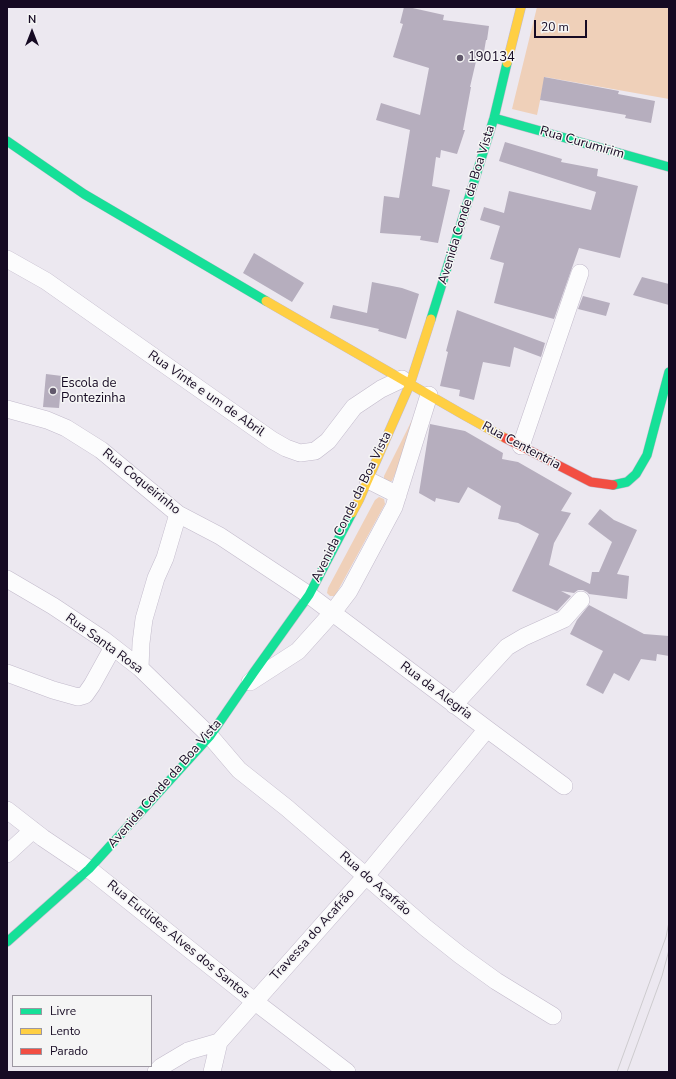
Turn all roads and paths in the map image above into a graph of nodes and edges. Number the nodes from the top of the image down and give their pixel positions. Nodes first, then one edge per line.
1 (521, 7) edge
2 (494, 118) junction
3 (7, 141) edge
4 (669, 167) edge
5 (7, 259) edge
6 (580, 273) dead end
7 (669, 372) edge
8 (406, 382) junction
9 (429, 395) junction
10 (7, 409) edge
11 (521, 446) junction
12 (368, 480) junction
13 (398, 495) junction
14 (178, 514) junction
15 (7, 579) edge
16 (310, 595) junction
17 (581, 600) dead end
18 (333, 612) junction
19 (113, 647) junction
20 (140, 668) junction
21 (7, 673) edge
22 (244, 686) junction
23 (454, 705) junction
24 (486, 729) junction
25 (210, 736) junction
26 (564, 786) dead end
27 (7, 810) edge
28 (33, 830) junction
29 (7, 854) edge
30 (89, 869) junction
31 (365, 877) junction
32 (7, 942) edge
33 (254, 1001) junction
34 (553, 1016) dead end
35 (219, 1042) junction
36 (156, 1072) edge
37 (212, 1072) edge
38 (347, 1072) edge

1 - 2 main road, Avenida Conde da Boa Vista
2 - 4 main road, Rua Curumirim
2 - 8 main road, Avenida Conde da Boa Vista
3 - 8 main road, Rua Cententria
5 - 8 street, Rua Vinte e um de Abril
6 - 11 street
7 - 11 main road, Rua Cententria
8 - 9 main road, Rua Cententria
8 - 12 main road, Avenida Conde da Boa Vista
9 - 11 main road, Rua Cententria
9 - 13 street
10 - 14 street, Rua Coqueirinho
12 - 13 street
12 - 16 main road, Avenida Conde da Boa Vista
13 - 18 street
14 - 16 street, Rua Coqueirinho
14 - 20 street
15 - 19 street, Rua Santa Rosa
16 - 18 street, Rua da Alegria
16 - 22 main road, Avenida Conde da Boa Vista
17 - 23 street
18 - 22 street
18 - 23 street, Rua da Alegria
19 - 20 street, Rua Santa Rosa
19 - 21 street
20 - 25 street, Rua Santa Rosa
22 - 25 main road, Avenida Conde da Boa Vista
23 - 24 street, Rua da Alegria
24 - 26 street, Rua da Alegria
24 - 31 street, Travessa do Acafrão
25 - 30 main road, Avenida Conde da Boa Vista
25 - 31 street, Rua do Açafrão
27 - 28 street, Rua Euclides Alves dos Santos
28 - 29 street
28 - 30 street, Rua Euclides Alves dos Santos
30 - 32 main road, Avenida Conde da Boa Vista
30 - 33 street, Rua Euclides Alves dos Santos
31 - 33 street, Travessa do Acafrão
31 - 34 street, Rua do Açafrão
33 - 35 street, Travessa do Acafrão
33 - 38 street, Rua Euclides Alves dos Santos
35 - 36 street
35 - 37 street, Travessa do Acafrão

